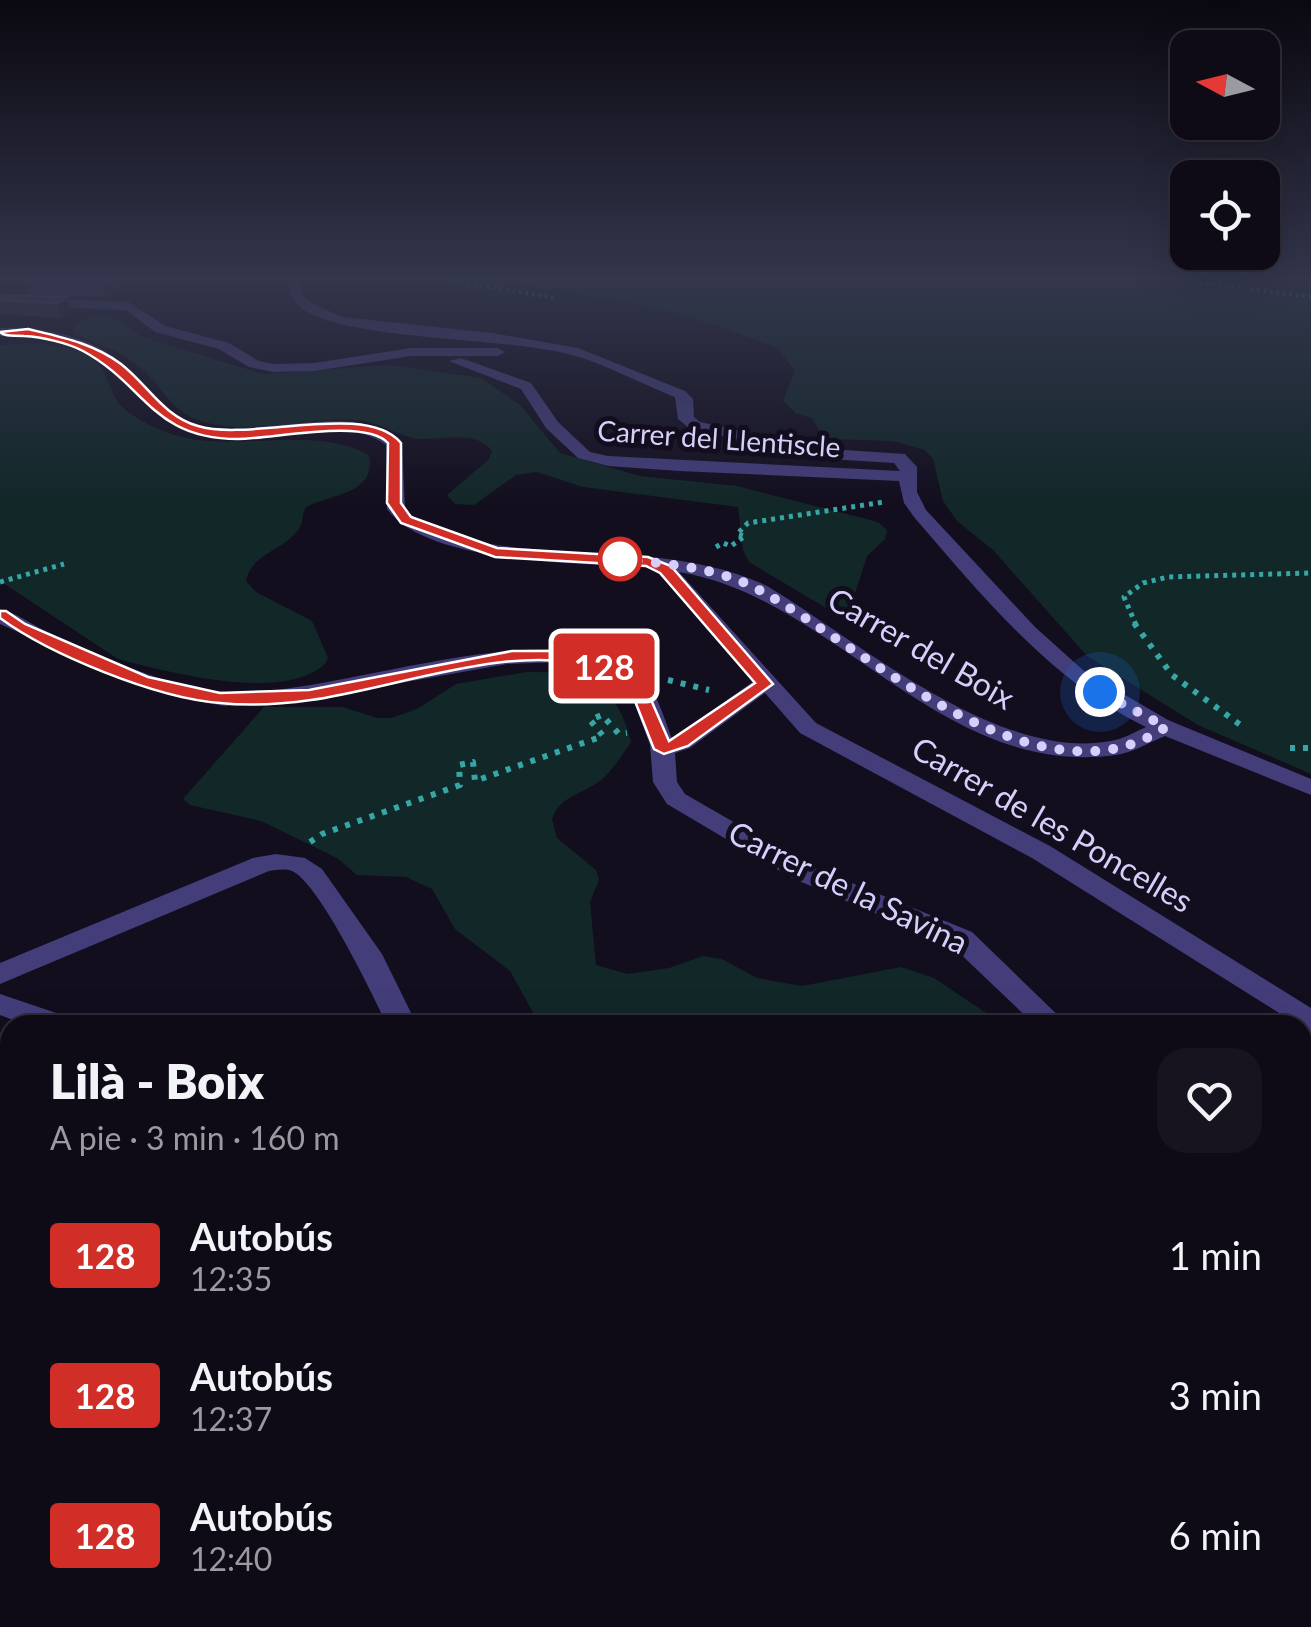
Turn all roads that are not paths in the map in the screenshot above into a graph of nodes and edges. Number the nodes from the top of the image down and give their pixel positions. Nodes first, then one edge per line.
1 (98, 354) edge
2 (238, 354) edge
3 (411, 354) edge
4 (543, 354) edge
5 (583, 354) edge
6 (386, 357) junction
7 (619, 368) junction
8 (906, 476) junction
9 (648, 562) junction
10 (0, 615) edge
11 (754, 691) junction
12 (1166, 727) junction
13 (664, 749) junction
14 (1311, 788) edge
15 (0, 974) edge
16 (0, 1004) edge
17 (30, 1015) edge
18 (397, 1015) edge
19 (1042, 1015) edge
20 (1300, 1015) edge

1 - 9 street, Carrer del Boix
2 - 6 street
3 - 6 street
4 - 7 street
5 - 7 street
6 - 8 street, Carrer del Llentiscle
7 - 8 street
8 - 12 street
9 - 11 street, Carrer de les Poncelles
9 - 12 street, Carrer del Boix
10 - 13 street, Carrer de la Savina
11 - 13 street
11 - 20 street, Carrer de les Poncelles
12 - 14 street
13 - 19 street, Carrer de la Savina
15 - 18 street
16 - 17 street

